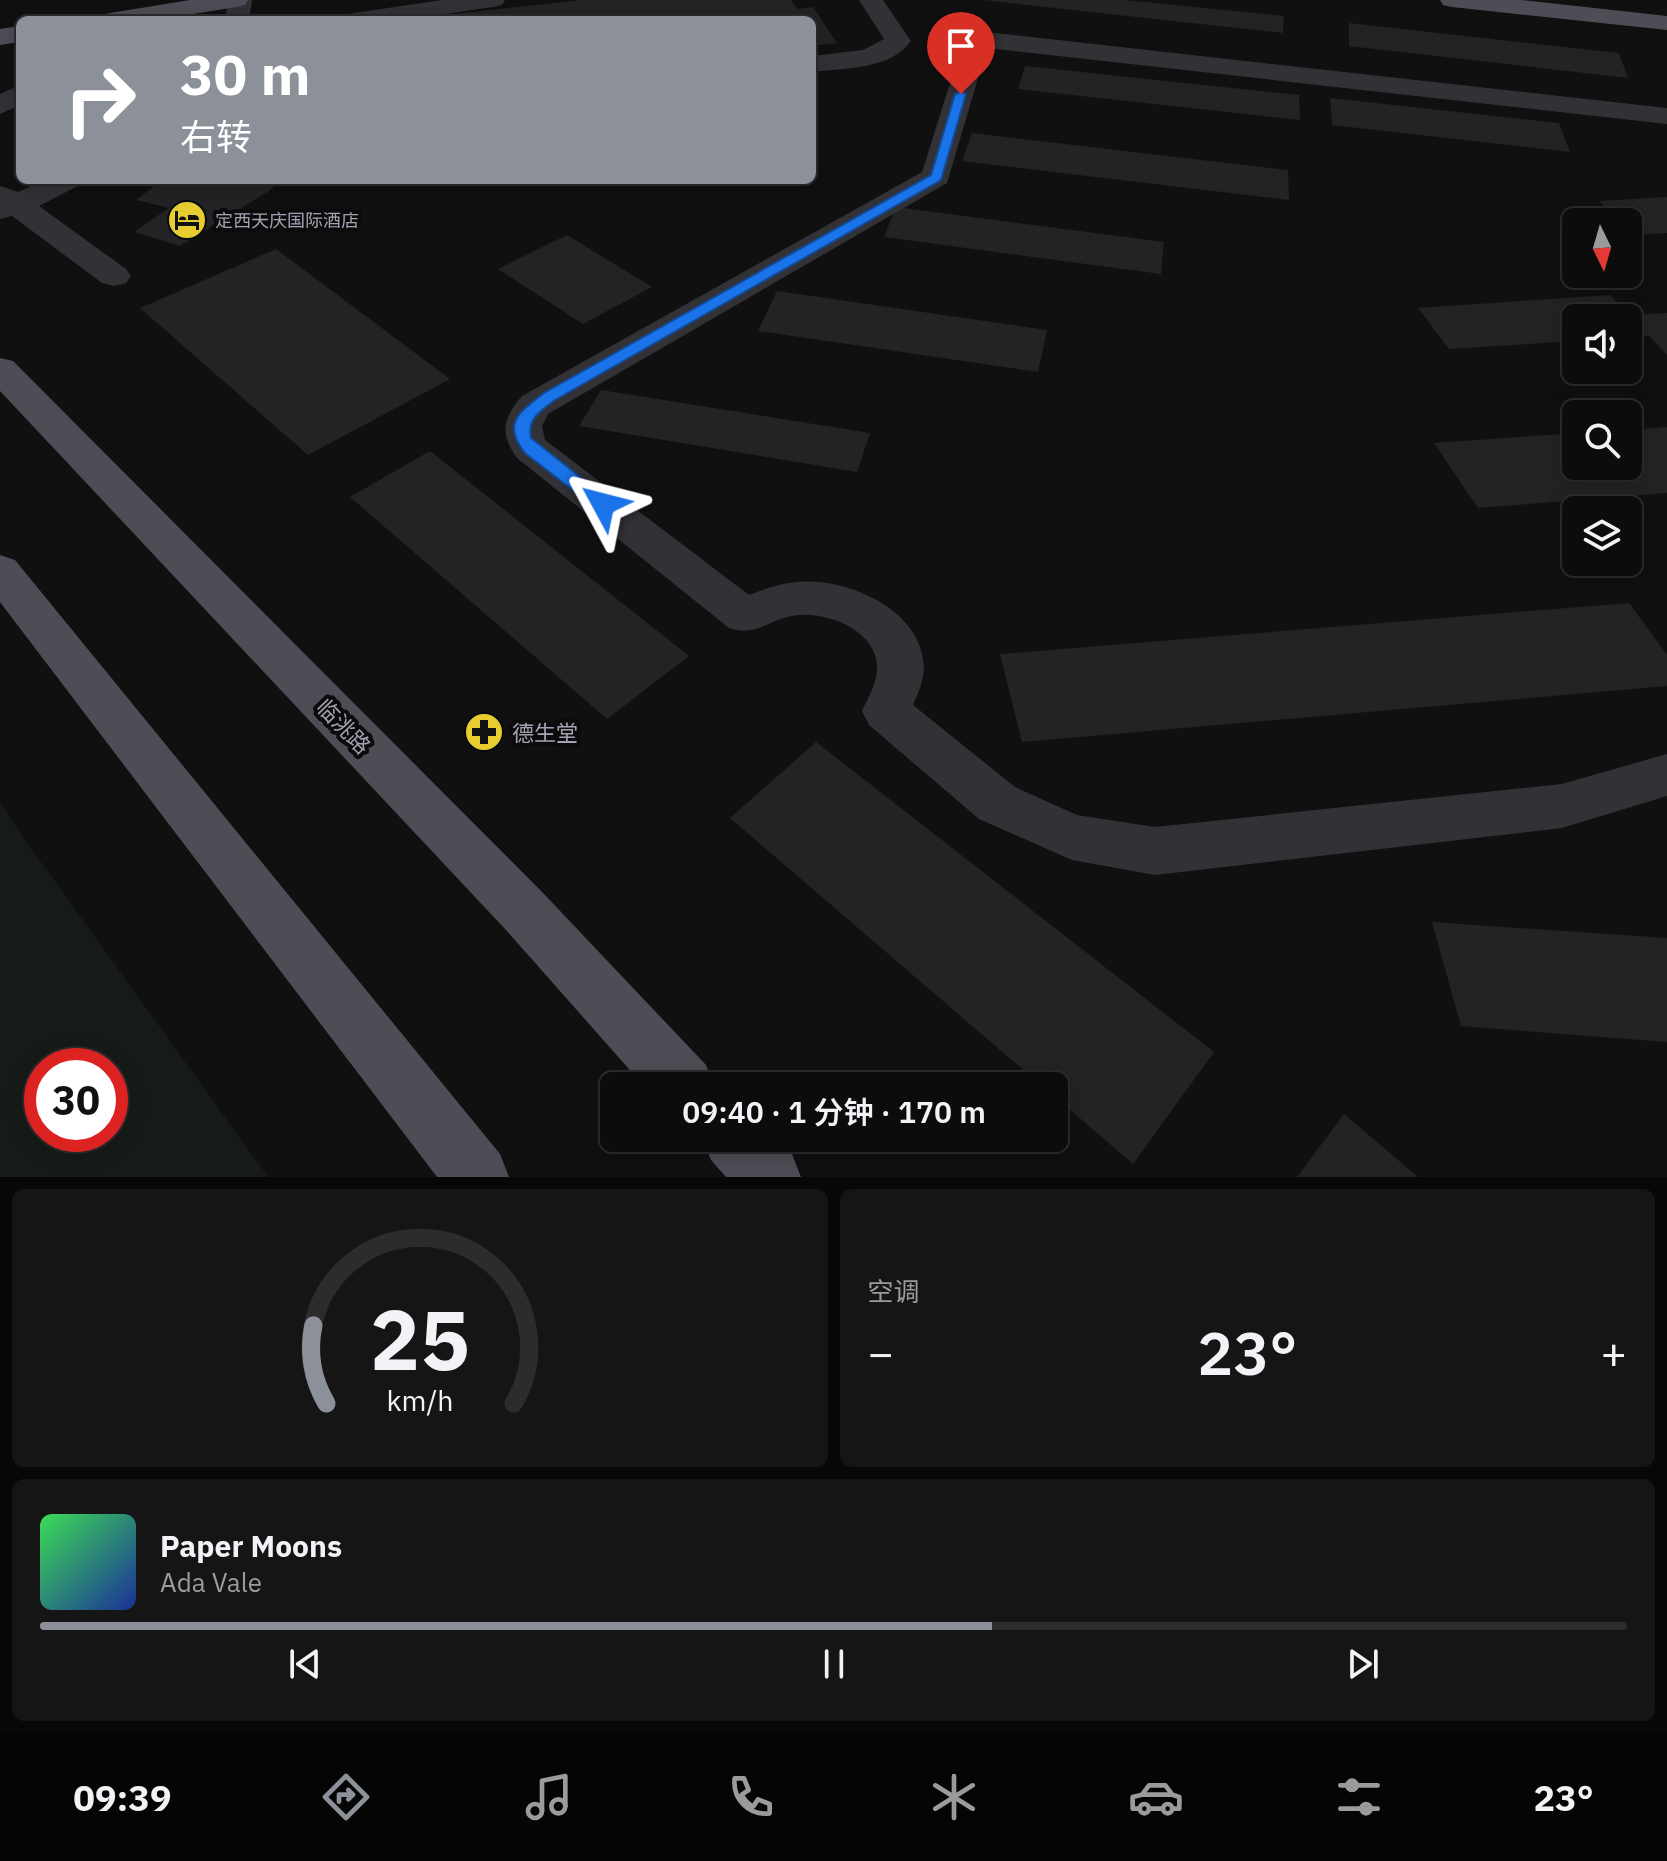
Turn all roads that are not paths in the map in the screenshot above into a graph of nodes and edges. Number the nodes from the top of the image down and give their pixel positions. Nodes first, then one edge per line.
1 (238, 0) edge
2 (493, 0) edge
3 (871, 0) edge
4 (1452, 0) edge
5 (136, 16) edge
6 (382, 16) edge
7 (1667, 23) edge
8 (816, 63) edge
9 (1667, 116) edge
10 (60, 184) edge
11 (5, 203) edge
12 (114, 276) dead end
13 (0, 369) edge
14 (0, 571) edge
15 (1655, 790) edge
16 (672, 1072) edge
17 (746, 1152) edge
18 (477, 1177) edge
19 (769, 1177) edge

1 - 5 main road
2 - 6 street
3 - 8 street
4 - 7 main road
9 - 15 street
10 - 11 street
11 - 12 street
13 - 16 main road, 临洮路
14 - 18 main road
17 - 19 main road

